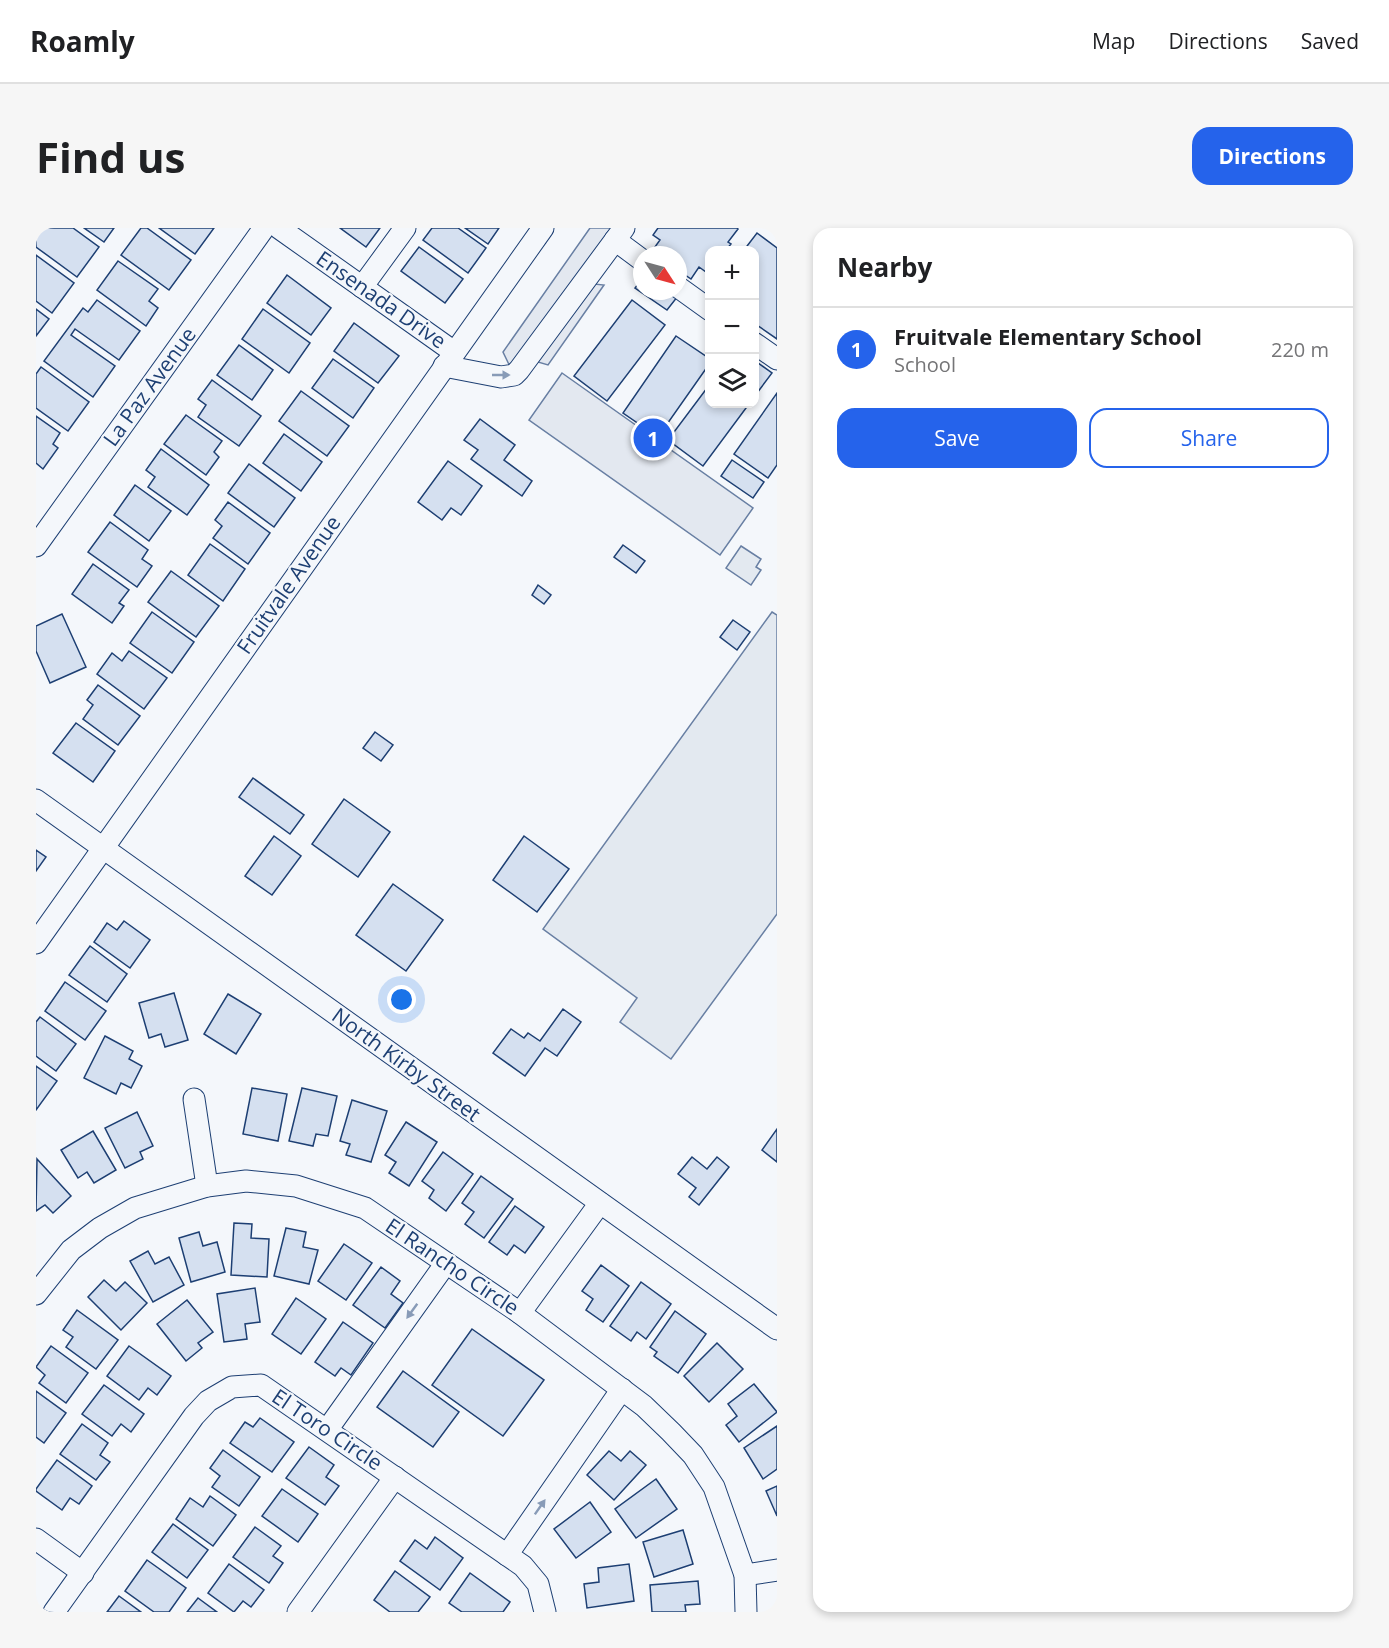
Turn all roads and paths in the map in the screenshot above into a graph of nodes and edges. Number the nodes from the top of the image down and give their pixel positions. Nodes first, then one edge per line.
1 (264, 228) edge
2 (279, 228) edge
3 (405, 228) edge
4 (543, 228) edge
5 (619, 234) edge
6 (633, 250) edge
7 (362, 287) junction
8 (687, 293) edge
9 (705, 306) edge
10 (759, 346) edge
11 (449, 359) junction
12 (777, 359) edge
13 (36, 546) edge
14 (36, 800) edge
15 (103, 849) junction
16 (36, 943) edge
17 (194, 1099) dead end
18 (207, 1186) junction
19 (600, 1203) junction
20 (447, 1263) junction
21 (36, 1294) edge
22 (520, 1313) junction
23 (777, 1329) edge
24 (622, 1389) junction
25 (327, 1430) junction
26 (395, 1477) junction
27 (36, 1539) edge
28 (507, 1555) junction
29 (777, 1570) edge
30 (83, 1573) junction
31 (745, 1575) junction
32 (54, 1612) edge
33 (298, 1612) edge
34 (545, 1612) edge
35 (747, 1612) edge

1 - 13 street, La Paz Avenue
2 - 7 street, Ensenada Drive
3 - 7 street
4 - 11 street, Fruitvale Avenue
5 - 6 street
11 -> 5 street
7 - 11 street, Ensenada Drive
8 - 9 street
10 - 12 street
11 - 15 street, Fruitvale Avenue
14 - 15 street, North Kirby Street
15 - 16 street, Fruitvale Avenue
15 - 19 street, North Kirby Street
17 - 18 street
18 - 20 street, El Rancho Circle
18 - 21 street, El Rancho Circle
19 - 22 street
19 - 23 street, North Kirby Street
20 - 22 street, El Rancho Circle
20 -> 25 street
22 - 24 street, El Rancho Circle
28 -> 24 street
24 - 31 street, El Rancho Circle
25 - 26 street, El Toro Circle
25 - 30 street, El Toro Circle
26 - 28 street, El Toro Circle
26 - 33 street
27 - 30 street
28 - 34 street, El Toro Circle
29 - 31 street
30 - 32 street, El Toro Circle
31 - 35 street, El Rancho Circle

